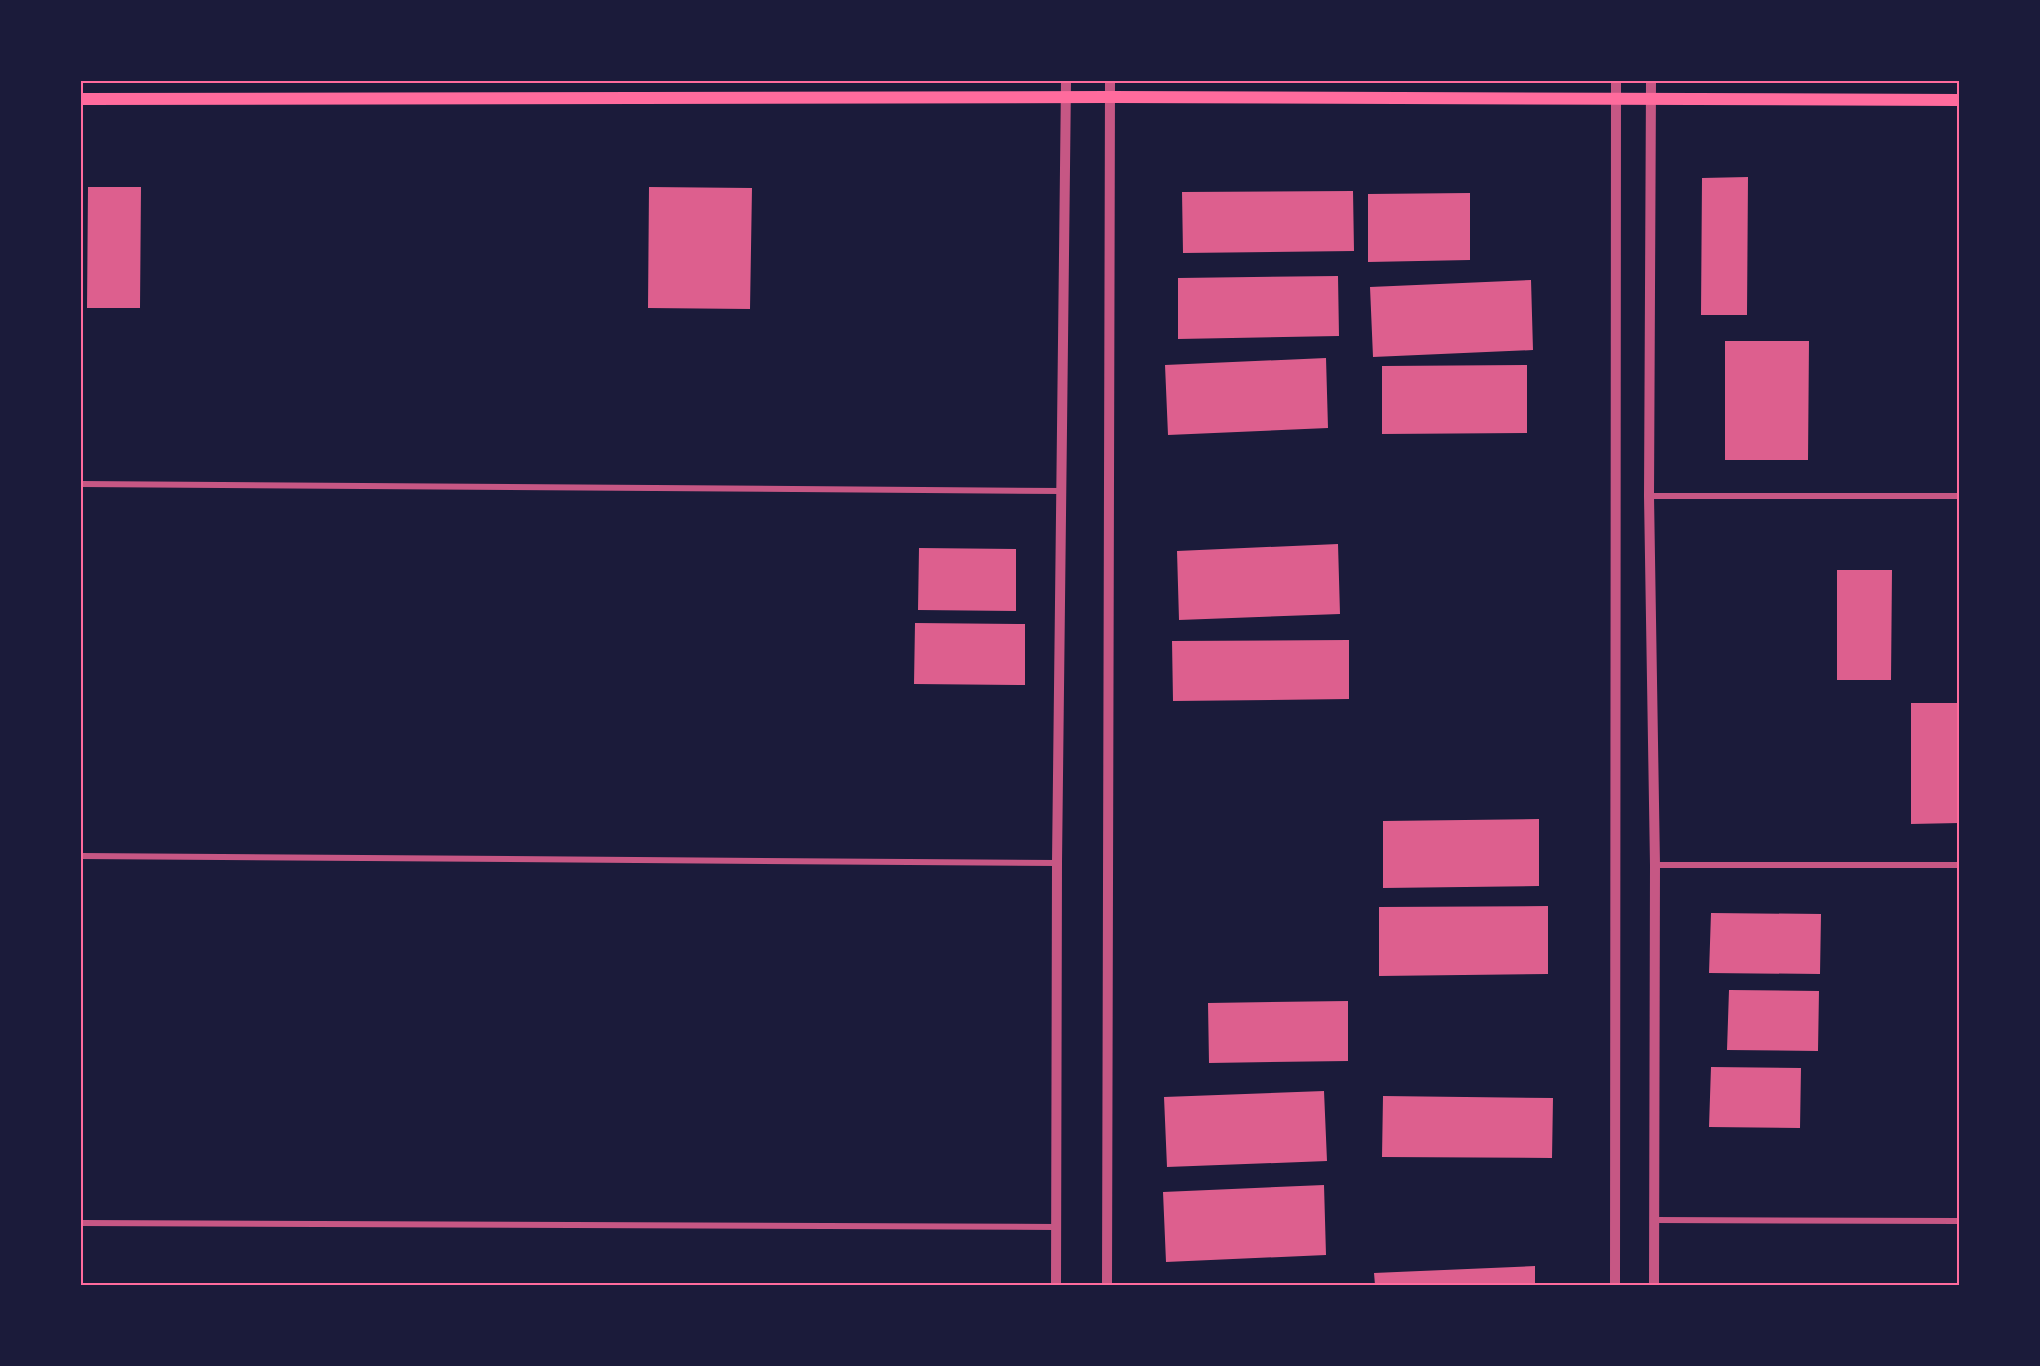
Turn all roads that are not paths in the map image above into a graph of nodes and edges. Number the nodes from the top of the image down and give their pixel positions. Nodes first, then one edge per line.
1 (1066, 81) edge
2 (1110, 81) edge
3 (1616, 81) edge
4 (1651, 81) edge
5 (1110, 97) junction
6 (1066, 98) junction
7 (81, 99) edge
8 (1616, 99) junction
9 (1651, 99) junction
10 (1959, 100) edge
11 (81, 484) edge
12 (1062, 492) junction
13 (1648, 496) junction
14 (1959, 496) edge
15 (81, 856) edge
16 (1057, 863) junction
17 (1655, 865) junction
18 (1959, 865) edge
19 (1653, 1220) junction
20 (1959, 1221) edge
21 (81, 1223) edge
22 (1056, 1227) junction
23 (1056, 1285) edge
24 (1107, 1285) edge
25 (1615, 1285) edge
26 (1654, 1285) edge

1 - 6 street
2 - 5 street
3 - 8 street
4 - 9 street
5 - 6 main road
5 - 8 main road
5 - 24 street
6 - 7 main road
6 - 12 street
8 - 9 main road
8 - 25 street
9 - 10 main road
9 - 13 street
11 - 12 street
12 - 16 street
13 - 14 street
13 - 17 street
15 - 16 street
16 - 22 street
17 - 18 street
17 - 19 street
19 - 20 street
19 - 26 street
21 - 22 street
22 - 23 street

